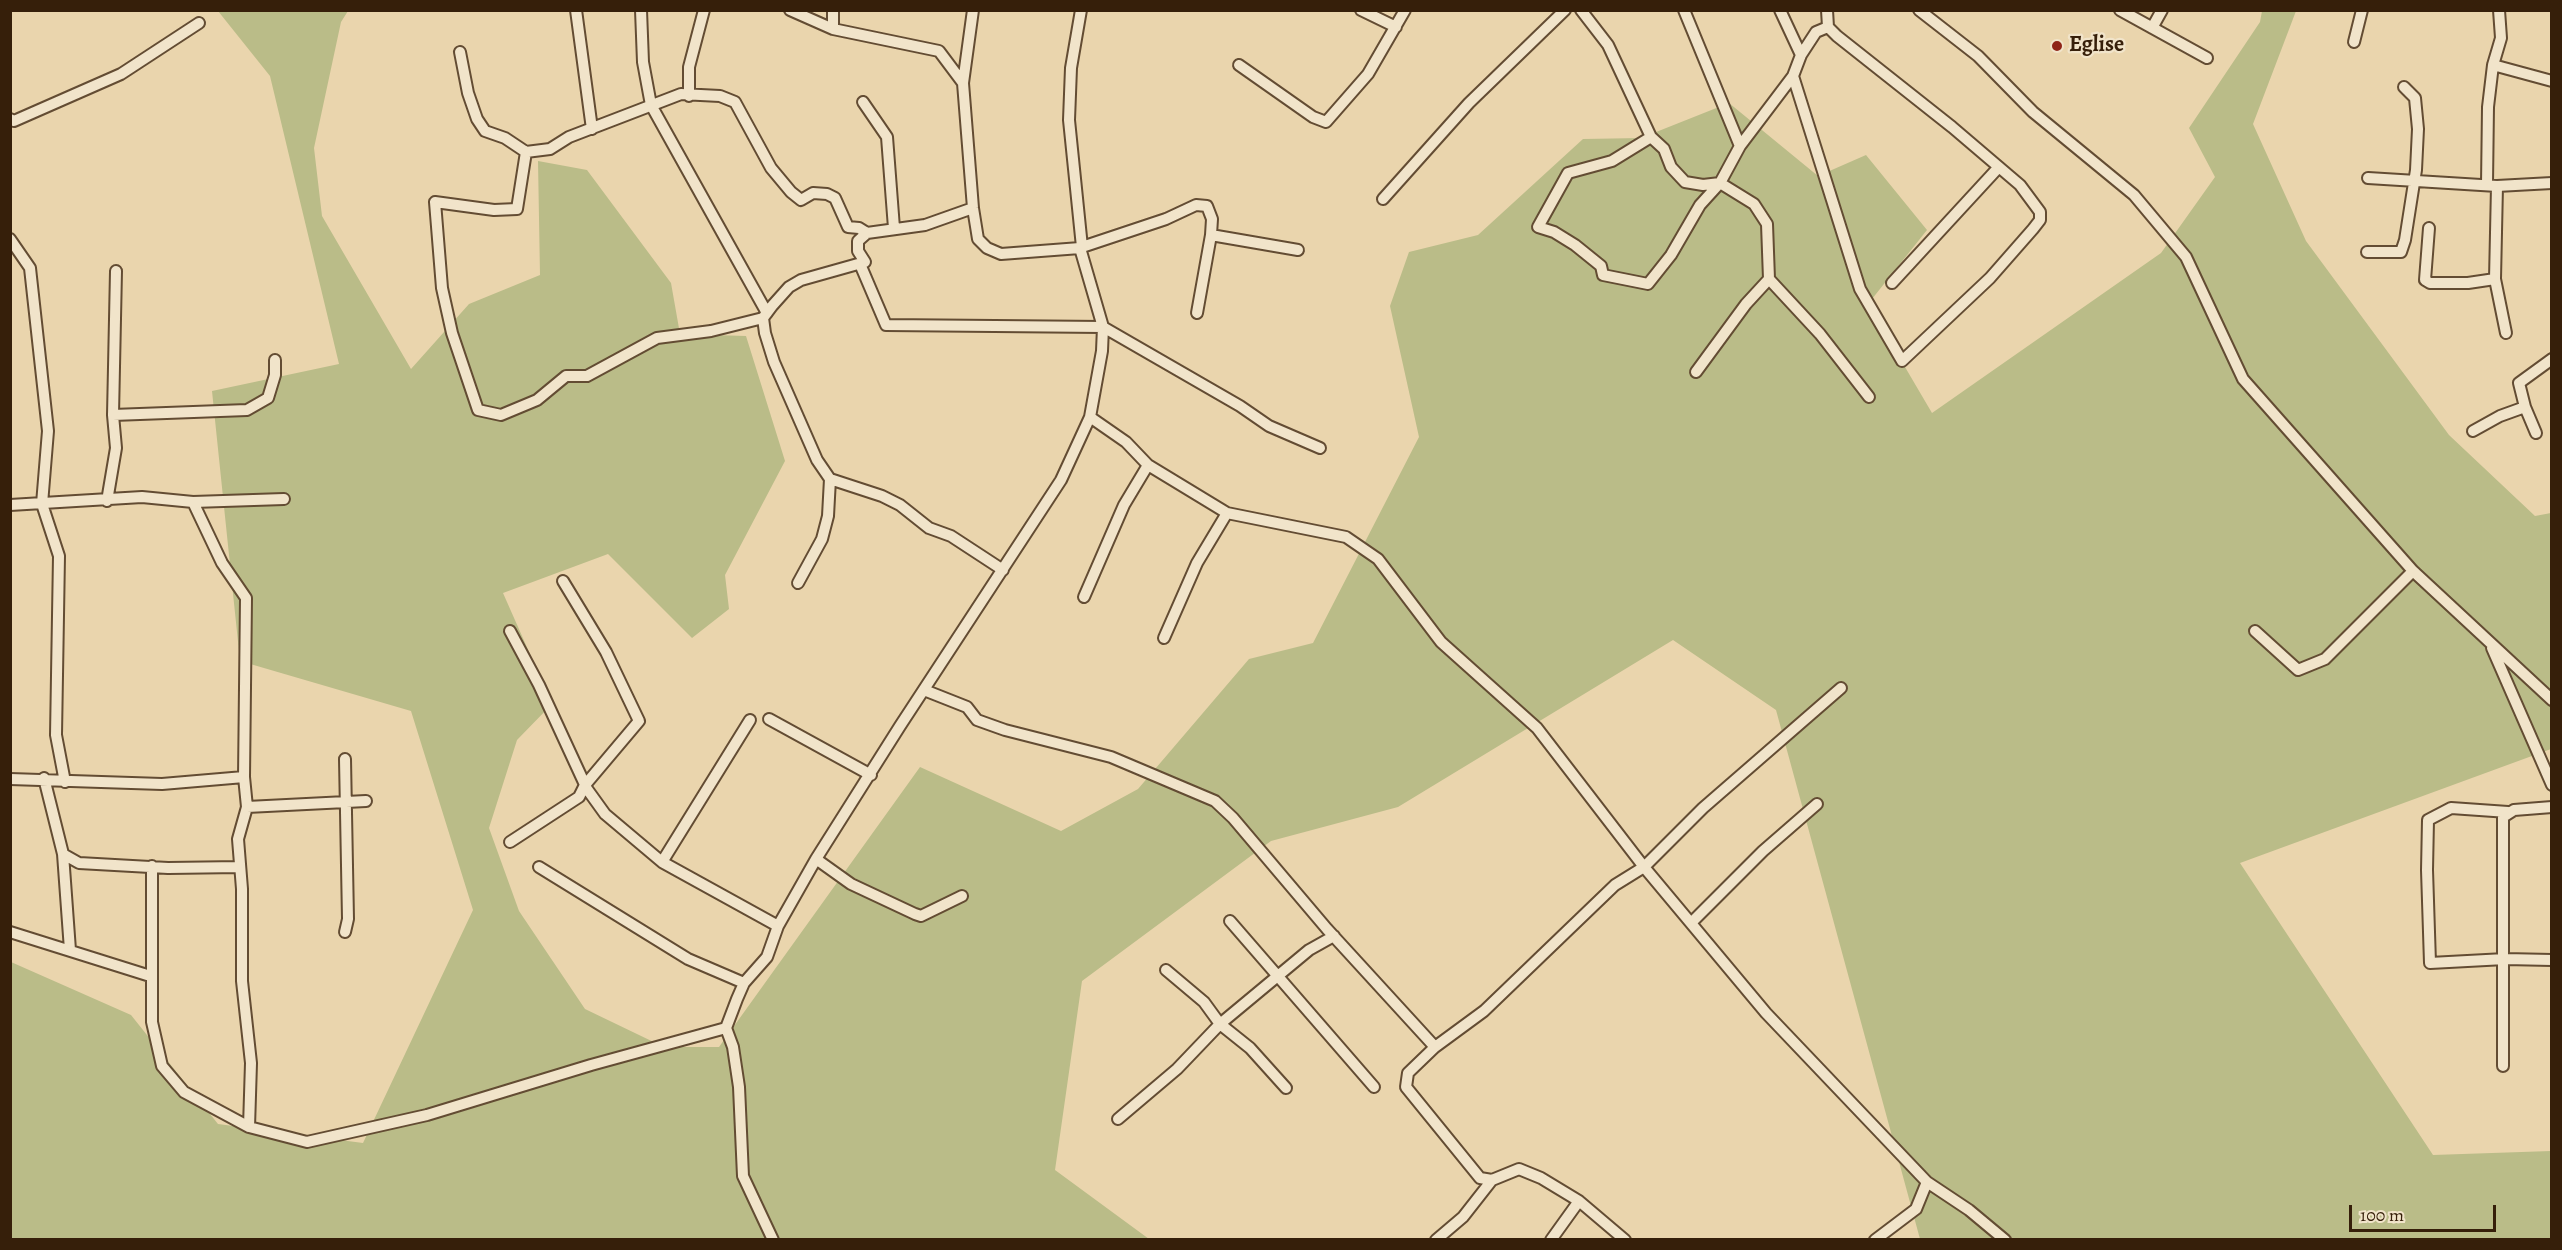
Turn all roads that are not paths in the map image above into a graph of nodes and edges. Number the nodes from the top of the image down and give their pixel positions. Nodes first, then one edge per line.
1 (576, 10) edge
2 (640, 10) edge
3 (704, 10) edge
4 (790, 10) edge
5 (833, 10) edge
6 (973, 10) edge
7 (1081, 10) edge
8 (1361, 10) edge
9 (1405, 10) edge
10 (1565, 10) edge
11 (1581, 10) edge
12 (1684, 10) edge
13 (1780, 10) edge
14 (1827, 10) edge
15 (1919, 10) edge
16 (2120, 10) edge
17 (2162, 10) edge
18 (2362, 10) edge
19 (2499, 10) edge
20 (199, 23) dead end
21 (1396, 27) junction
22 (1828, 27) junction
23 (2152, 28) junction
24 (833, 29) junction
25 (2354, 42) dead end
26 (460, 52) dead end
27 (1801, 55) junction
28 (2207, 58) dead end
29 (1239, 65) dead end
30 (2493, 65) junction
31 (1793, 76) junction
32 (2552, 81) edge
33 (963, 83) junction
34 (2404, 87) dead end
35 (689, 96) junction
36 (863, 102) dead end
37 (651, 105) junction
38 (10, 118) edge
39 (592, 129) junction
40 (1651, 137) junction
41 (1740, 146) junction
42 (526, 152) junction
43 (1998, 168) junction
44 (2368, 178) dead end
45 (2414, 180) junction
46 (1720, 183) junction
47 (2552, 183) edge
48 (2492, 185) junction
49 (1383, 199) dead end
50 (973, 208) junction
51 (894, 228) junction
52 (2429, 228) dead end
53 (867, 233) junction
54 (1211, 235) junction
55 (10, 239) edge
56 (1081, 247) junction
57 (1298, 250) dead end
58 (2367, 252) dead end
59 (860, 264) junction
60 (116, 272) dead end
61 (1769, 279) junction
62 (2495, 279) junction
63 (1892, 283) dead end
64 (1197, 313) dead end
65 (765, 316) junction
66 (1103, 327) junction
67 (2506, 333) dead end
68 (2552, 359) edge
69 (275, 360) dead end
70 (1696, 372) dead end
71 (1869, 397) dead end
72 (2525, 407) junction
73 (113, 415) junction
74 (1090, 417) junction
75 (2474, 431) dead end
76 (2536, 432) dead end
77 (1320, 448) dead end
78 (1148, 465) junction
79 (830, 478) junction
80 (284, 499) dead end
81 (107, 501) junction
82 (194, 502) junction
83 (42, 504) junction
84 (10, 505) edge
85 (1227, 513) junction
86 (1004, 570) junction
87 (2413, 572) junction
88 (563, 581) dead end
89 (798, 583) dead end
90 (1084, 597) dead end
91 (510, 631) dead end
92 (2255, 631) dead end
93 (1164, 638) dead end
94 (2490, 643) junction
95 (1841, 688) dead end
96 (924, 690) junction
97 (2552, 700) edge
98 (769, 719) dead end
99 (750, 720) dead end
100 (345, 759) dead end
101 (871, 775) junction
102 (244, 777) junction
103 (44, 778) junction
104 (10, 779) edge
105 (65, 782) junction
106 (585, 785) junction
107 (2552, 785) edge
108 (366, 801) dead end
109 (345, 804) junction
110 (1817, 804) dead end
111 (247, 807) junction
112 (2552, 807) edge
113 (2508, 812) junction
114 (510, 842) dead end
115 (63, 854) junction
116 (816, 860) junction
117 (662, 862) junction
118 (152, 866) junction
119 (240, 867) junction
120 (539, 867) dead end
121 (1644, 867) junction
122 (962, 896) dead end
123 (1230, 921) dead end
124 (1692, 922) junction
125 (778, 926) junction
126 (10, 932) edge
127 (345, 932) dead end
128 (1334, 936) junction
129 (70, 950) junction
130 (2505, 959) junction
131 (2552, 960) edge
132 (1166, 970) dead end
133 (147, 975) dead end
134 (1278, 975) junction
135 (744, 983) junction
136 (1220, 1024) junction
137 (726, 1028) junction
138 (1435, 1047) junction
139 (2503, 1066) dead end
140 (1374, 1087) dead end
141 (1286, 1088) dead end
142 (1118, 1119) dead end
143 (249, 1126) junction
144 (1492, 1180) junction
145 (1927, 1182) junction
146 (1579, 1202) junction
147 (773, 1239) edge
148 (1436, 1239) edge
149 (1551, 1239) edge
150 (1624, 1239) edge
151 (1875, 1239) edge
152 (2005, 1239) edge

1 - 39 street
2 - 37 street
3 - 35 street
4 - 24 street
5 - 24 street
6 - 33 street
7 - 56 street
8 - 21 street
9 - 21 street
10 - 49 street
11 - 40 street
12 - 41 street
13 - 27 street
14 - 22 street
15 - 87 street
16 - 23 street
17 - 23 street
18 - 25 street
19 - 30 street
20 - 38 street
21 - 29 street
22 - 27 street
22 - 43 street
23 - 28 street
24 - 33 street
26 - 42 street
27 - 31 street
30 - 32 street
30 - 48 street
31 - 41 street
31 - 43 street
33 - 50 street
34 - 45 street
35 - 37 street
35 - 53 street
36 - 51 street
37 - 39 street
37 - 65 street
39 - 42 street
40 - 46 street
40 - 46 street
41 - 46 street
42 - 65 street
43 - 63 street
44 - 45 street
45 - 48 street
45 - 58 street
46 - 61 street
47 - 48 street
48 - 62 street
50 - 51 street
50 - 56 street
51 - 53 street
52 - 62 street
53 - 59 street
54 - 56 street
54 - 57 street
54 - 64 street
55 - 83 street
56 - 66 street
59 - 65 street
59 - 66 street
60 - 73 street
61 - 70 street
61 - 71 street
62 - 67 street
65 - 79 street
66 - 74 street
66 - 77 street
68 - 72 street
69 - 73 street
72 - 75 street
72 - 76 street
73 - 81 street
74 - 78 street
74 - 86 street
78 - 85 street
78 - 90 street
79 - 86 street
79 - 89 street
80 - 82 street
81 - 82 street
81 - 83 street
82 - 102 street
83 - 84 street
83 - 105 street
85 - 93 street
85 - 121 street
86 - 96 street
87 - 92 street
87 - 94 street
88 - 106 street
91 - 106 street
94 - 97 street
94 - 107 street
95 - 121 street
96 - 101 street
96 - 128 street
98 - 101 street
99 - 117 street
100 - 109 street
101 - 116 street
102 - 105 street
102 - 111 street
103 - 104 street
103 - 105 street
103 - 115 street
106 - 114 street
106 - 117 street
108 - 109 street
109 - 111 street
109 - 127 street
110 - 124 street
111 - 119 street
112 - 113 street
113 - 130 street
113 - 130 street
115 - 118 street
115 - 129 street
116 - 122 street
116 - 125 street
117 - 125 street
118 - 119 street
118 - 143 street
119 - 143 street
120 - 135 street
121 - 124 street
121 - 138 street
123 - 134 street
124 - 145 street
125 - 135 street
126 - 129 street
128 - 134 street
128 - 138 street
129 - 133 street
130 - 131 street
130 - 139 street
132 - 136 street
134 - 136 street
134 - 140 street
135 - 137 street
136 - 141 street
136 - 142 street
137 - 143 street
137 - 147 street
138 - 144 street
144 - 146 street
144 - 148 street
145 - 151 street
145 - 152 street
146 - 149 street
146 - 150 street

